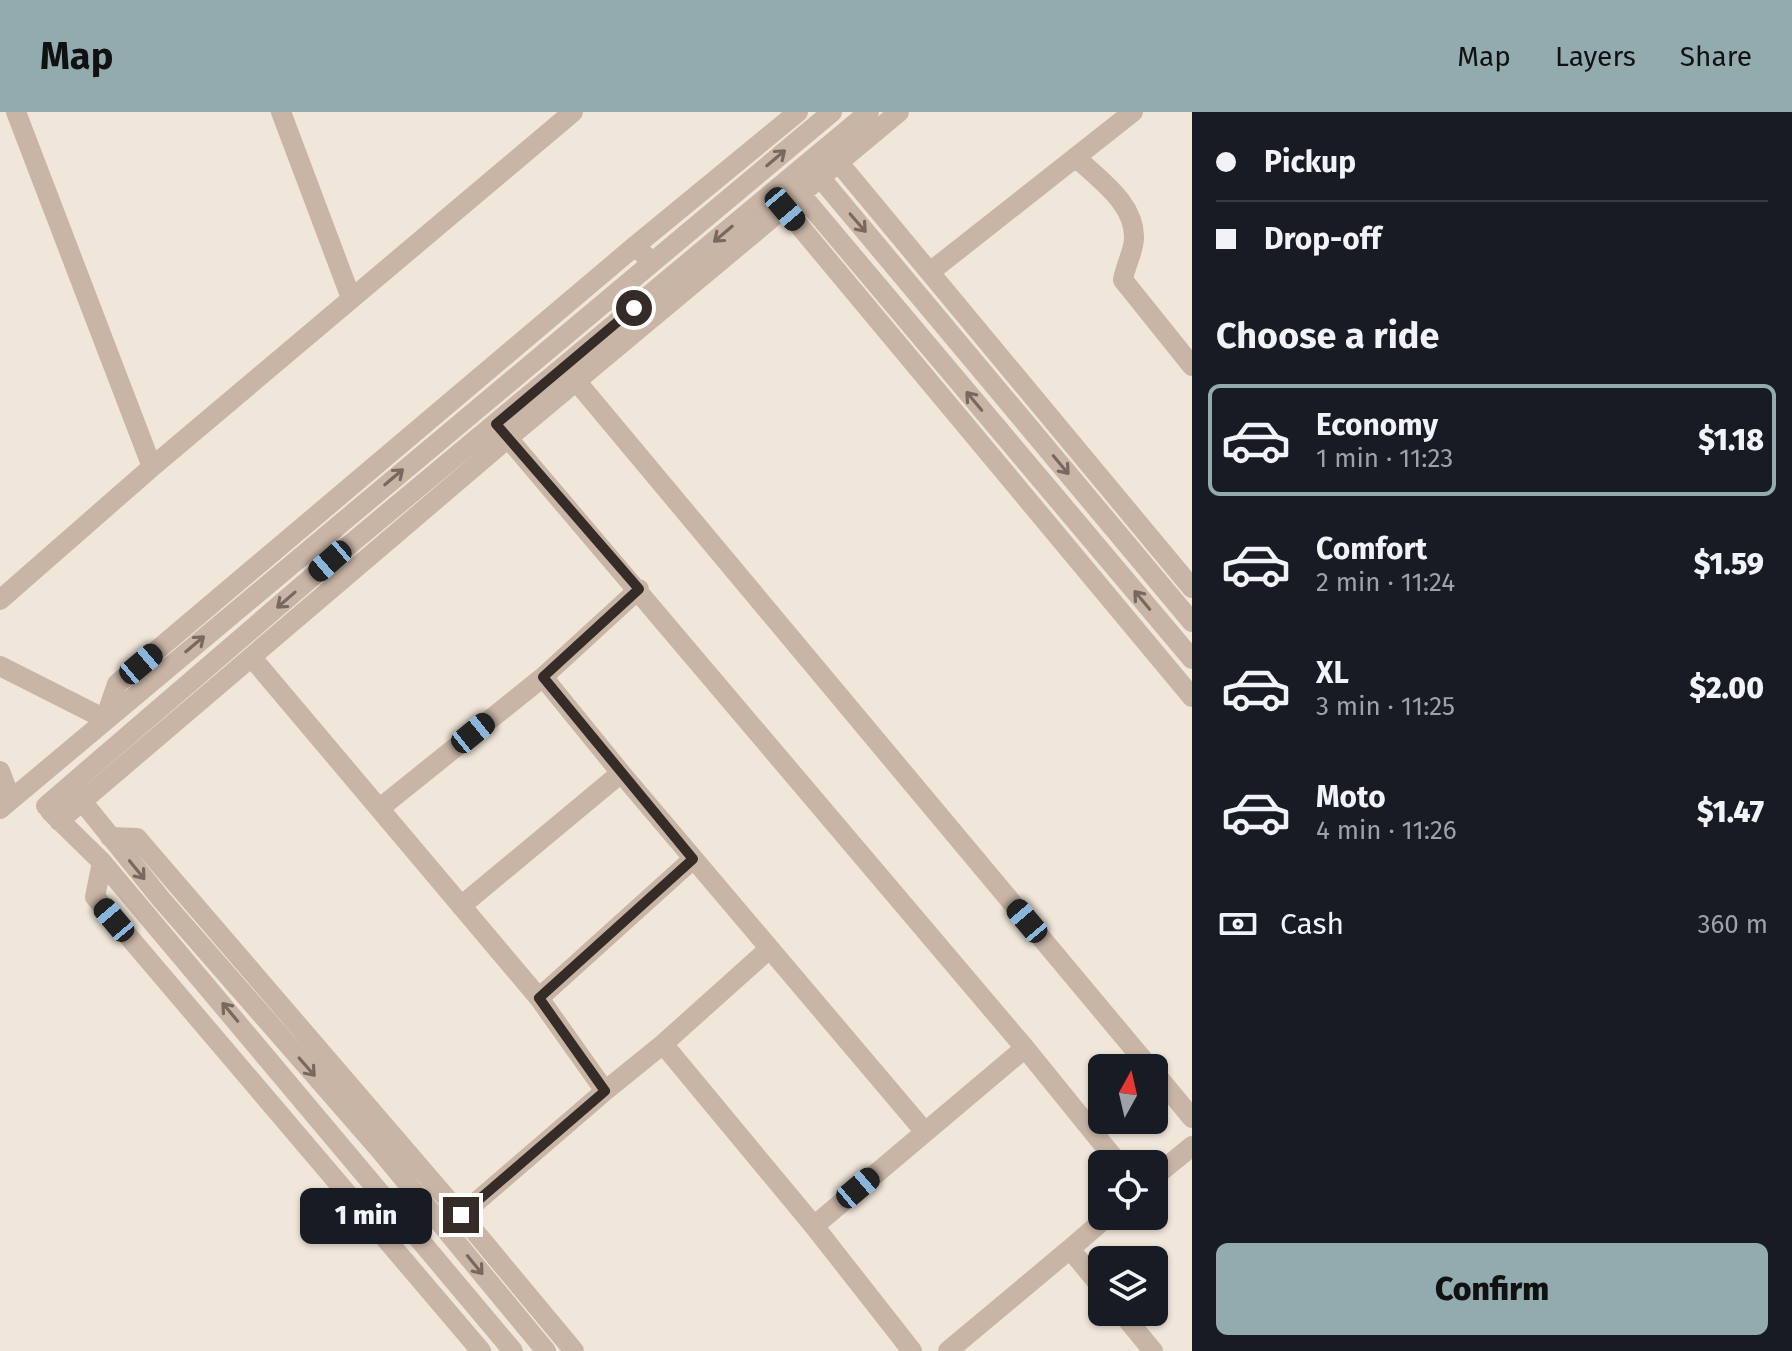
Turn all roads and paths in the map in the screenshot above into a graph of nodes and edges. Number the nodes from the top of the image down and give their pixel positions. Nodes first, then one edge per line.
1 (16, 112) edge
2 (281, 112) edge
3 (573, 112) edge
4 (798, 112) edge
5 (832, 112) edge
6 (869, 112) edge
7 (899, 112) edge
8 (1133, 112) edge
9 (550, 119) edge
10 (832, 155) junction
11 (1077, 158) junction
12 (814, 171) junction
13 (787, 194) junction
14 (635, 246) junction
15 (652, 262) junction
16 (930, 272) junction
17 (351, 298) junction
18 (1192, 366) edge
19 (577, 382) junction
20 (502, 432) junction
21 (152, 467) junction
22 (340, 522) junction
23 (354, 541) junction
24 (1192, 588) edge
25 (639, 589) junction
26 (0, 600) edge
27 (1192, 622) edge
28 (253, 659) junction
29 (1192, 659) edge
30 (0, 666) edge
31 (543, 677) junction
32 (1192, 697) edge
33 (105, 719) junction
34 (54, 764) junction
35 (0, 771) edge
36 (621, 773) junction
37 (30, 786) junction
38 (76, 793) junction
39 (5, 805) edge
40 (380, 808) junction
41 (52, 813) junction
42 (110, 837) junction
43 (693, 859) junction
44 (102, 862) junction
45 (461, 906) junction
46 (769, 949) junction
47 (539, 998) junction
48 (663, 1044) junction
49 (1025, 1048) junction
50 (1139, 1054) edge
51 (1168, 1089) edge
52 (605, 1091) junction
53 (1192, 1118) edge
54 (925, 1132) junction
55 (1192, 1146) edge
56 (379, 1149) junction
57 (1108, 1150) edge
58 (358, 1164) junction
59 (1168, 1166) edge
60 (461, 1215) junction
61 (814, 1226) junction
62 (445, 1229) junction
63 (1092, 1230) edge
64 (1070, 1249) junction
65 (1088, 1271) edge
66 (1132, 1326) edge
67 (481, 1351) edge
68 (513, 1351) edge
69 (546, 1351) edge
70 (574, 1351) edge
71 (912, 1351) edge
72 (948, 1351) edge
73 (1153, 1351) edge

1 - 21 street
2 - 17 street
3 - 9 street
4 - 14 street
15 -> 5 street
6 - 10 street
7 - 10 street
8 - 11 street
9 - 17 street
10 - 12 street
10 - 16 street
11 - 16 street
11 - 18 street
12 - 13 street
12 -> 27 street
13 - 19 street
13 -> 20 street
29 -> 13 street
13 - 32 street
14 - 15 street
14 - 33 street
22 -> 15 street
16 - 24 street
17 - 21 street
19 - 20 street
19 - 50 street
20 - 23 street
20 - 25 street
20 - 28 street
21 - 26 street
22 - 23 street
33 -> 22 street
23 -> 38 street
25 - 31 street
25 - 49 street
28 - 38 street
28 - 40 street
30 - 33 street
31 - 36 street
31 - 40 street
33 - 34 street
34 - 37 street
34 - 38 street
35 - 39 street
36 - 43 street
36 - 45 street
37 - 39 street
37 - 41 street
38 - 41 street
38 - 42 street
40 - 45 street
41 - 44 street
42 -> 56 street
42 - 60 street
43 - 46 street
43 - 47 street
58 -> 44 street
44 - 67 street
45 - 47 street
46 - 48 street
46 - 54 street
47 - 52 street
48 - 52 street
48 - 61 street
49 - 54 street
49 - 57 street
51 - 53 street
52 - 60 street
54 - 61 street
55 - 59 street
56 - 58 street
56 - 62 street
58 - 68 street
60 - 62 street
60 - 70 street
61 - 71 street
62 -> 69 street
63 - 64 street
64 - 65 street
64 - 72 street
66 - 73 street

